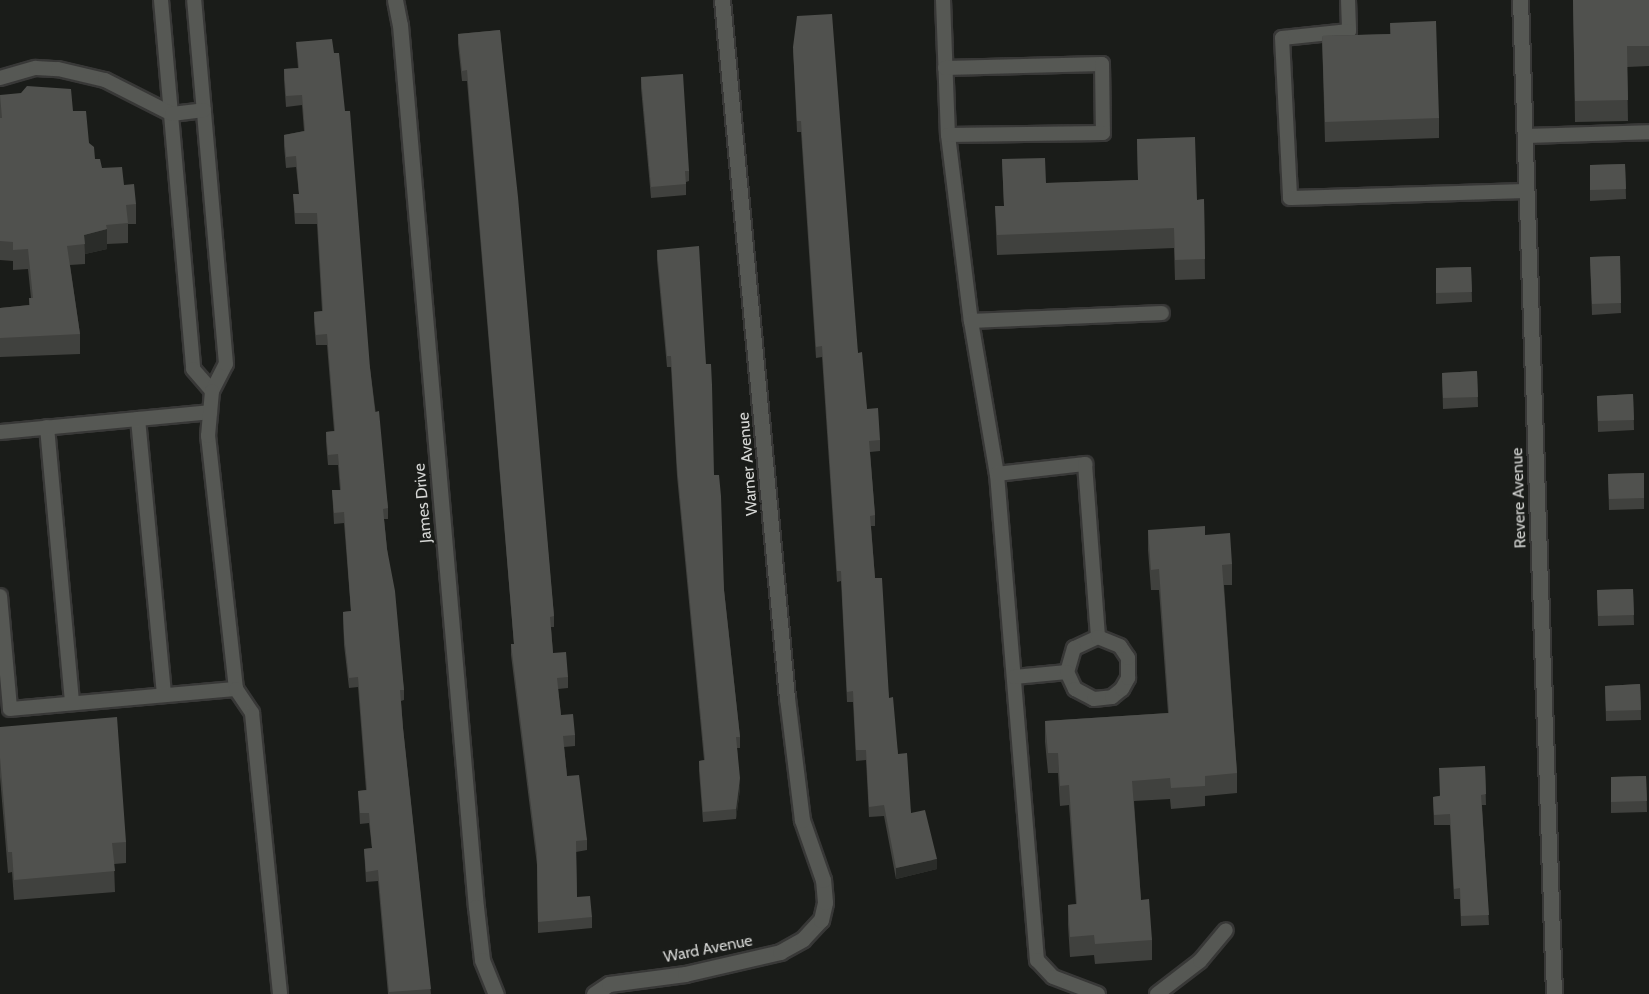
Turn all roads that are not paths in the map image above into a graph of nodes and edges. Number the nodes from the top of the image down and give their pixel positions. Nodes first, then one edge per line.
1 (161, 0) edge
2 (194, 0) edge
3 (722, 0) edge
4 (943, 0) edge
5 (1348, 0) edge
6 (1520, 0) edge
7 (397, 2) edge
8 (945, 68) junction
9 (0, 78) edge
10 (204, 110) junction
11 (172, 114) junction
12 (1649, 132) edge
13 (948, 135) junction
14 (1525, 136) junction
15 (1527, 191) junction
16 (1162, 313) dead end
17 (971, 321) junction
18 (212, 391) junction
19 (210, 412) junction
20 (138, 419) junction
21 (47, 427) junction
22 (0, 432) edge
23 (997, 474) junction
24 (0, 596) edge
25 (1098, 637) junction
26 (1067, 672) junction
27 (1014, 677) junction
28 (236, 689) junction
29 (164, 695) junction
30 (72, 703) junction
31 (821, 920) joint
32 (1226, 930) dead end
33 (280, 994) edge
34 (496, 994) edge
35 (594, 994) edge
36 (1098, 994) edge
37 (1157, 994) edge
38 (1554, 994) edge

1 - 11 lane
2 - 10 lane
3 - 31 street, Warner Avenue
4 - 8 lane
5 - 15 lane
6 - 14 street, Revere Avenue
7 - 34 street, James Drive
8 - 13 lane
8 - 13 lane
9 - 11 lane
10 - 11 lane
10 - 18 lane
11 - 18 lane
12 - 14 lane
13 - 17 lane
14 - 15 street, Revere Avenue
15 - 38 street, Revere Avenue
16 - 17 lane
17 - 23 lane
18 - 19 lane
19 - 20 lane
19 - 28 lane
20 - 21 lane
20 - 29 lane
21 - 22 lane
21 - 30 lane
23 - 25 lane
23 - 27 lane
24 - 30 lane
25 - 26 lane
25 - 26 lane
26 - 27 lane
27 - 36 lane
28 - 29 lane
28 - 33 lane
29 - 30 lane
31 - 35 street, Ward Avenue
32 - 37 lane

